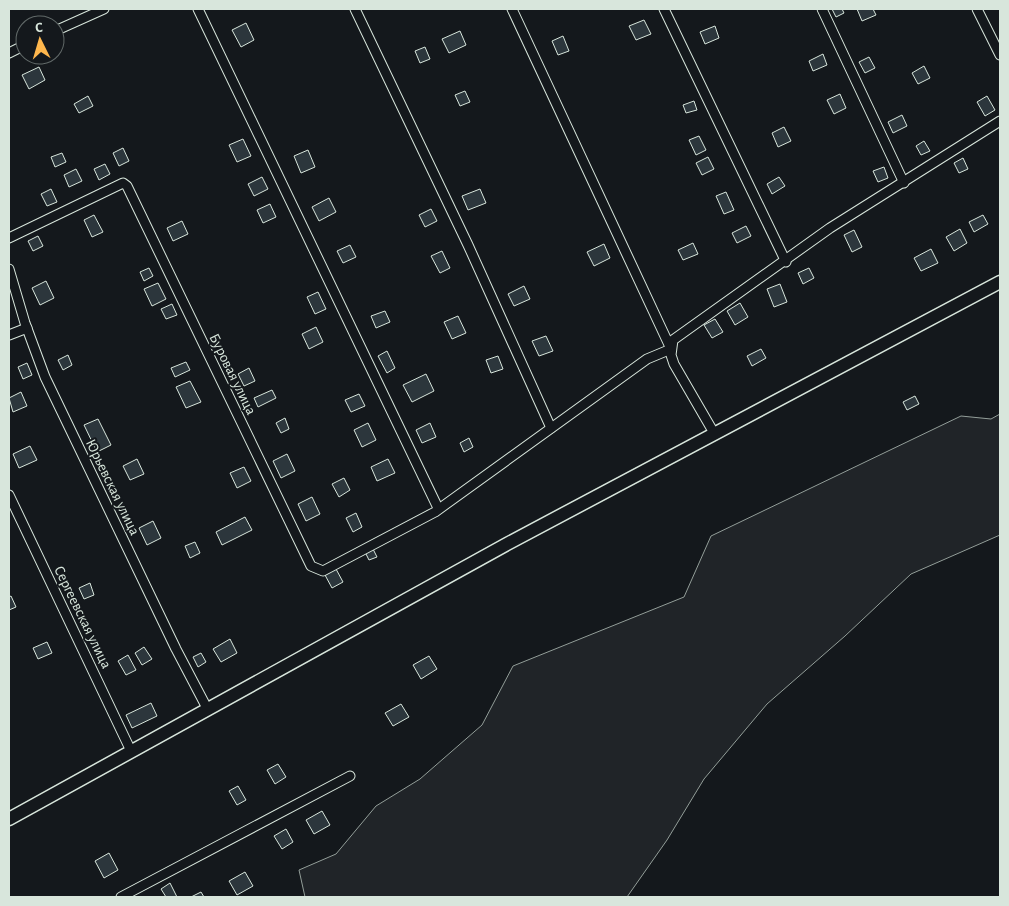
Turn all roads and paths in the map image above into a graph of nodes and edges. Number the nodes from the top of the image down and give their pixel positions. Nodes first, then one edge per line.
1 (104, 9) edge
2 (198, 9) edge
3 (355, 9) edge
4 (512, 9) edge
5 (664, 9) edge
6 (822, 9) edge
7 (977, 9) edge
8 (65, 27) edge
9 (1000, 55) edge
10 (1000, 120) edge
11 (904, 183) junction
12 (9, 238) edge
13 (786, 262) junction
14 (9, 268) edge
15 (1000, 282) edge
16 (26, 328) junction
17 (9, 335) edge
18 (671, 350) junction
19 (551, 428) junction
20 (714, 433) junction
21 (9, 495) edge
22 (438, 508) junction
23 (208, 710) junction
24 (131, 751) junction
25 (350, 776) dead end
26 (9, 819) edge
27 (120, 897) edge

1 - 8 street
2 - 22 street
3 - 19 street
4 - 18 street
5 - 13 street
6 - 11 street
7 - 9 street
10 - 11 street
11 - 13 street
12 - 22 street, Буровая улица
13 - 18 street
14 - 16 street, Юрьевская улица
15 - 20 main road
16 - 17 street
16 - 23 street, Юрьевская улица
18 - 19 street
18 - 20 street
19 - 22 street
20 - 23 main road
21 - 24 street, Сергеевская улица
23 - 24 main road
24 - 26 main road
25 - 27 street

